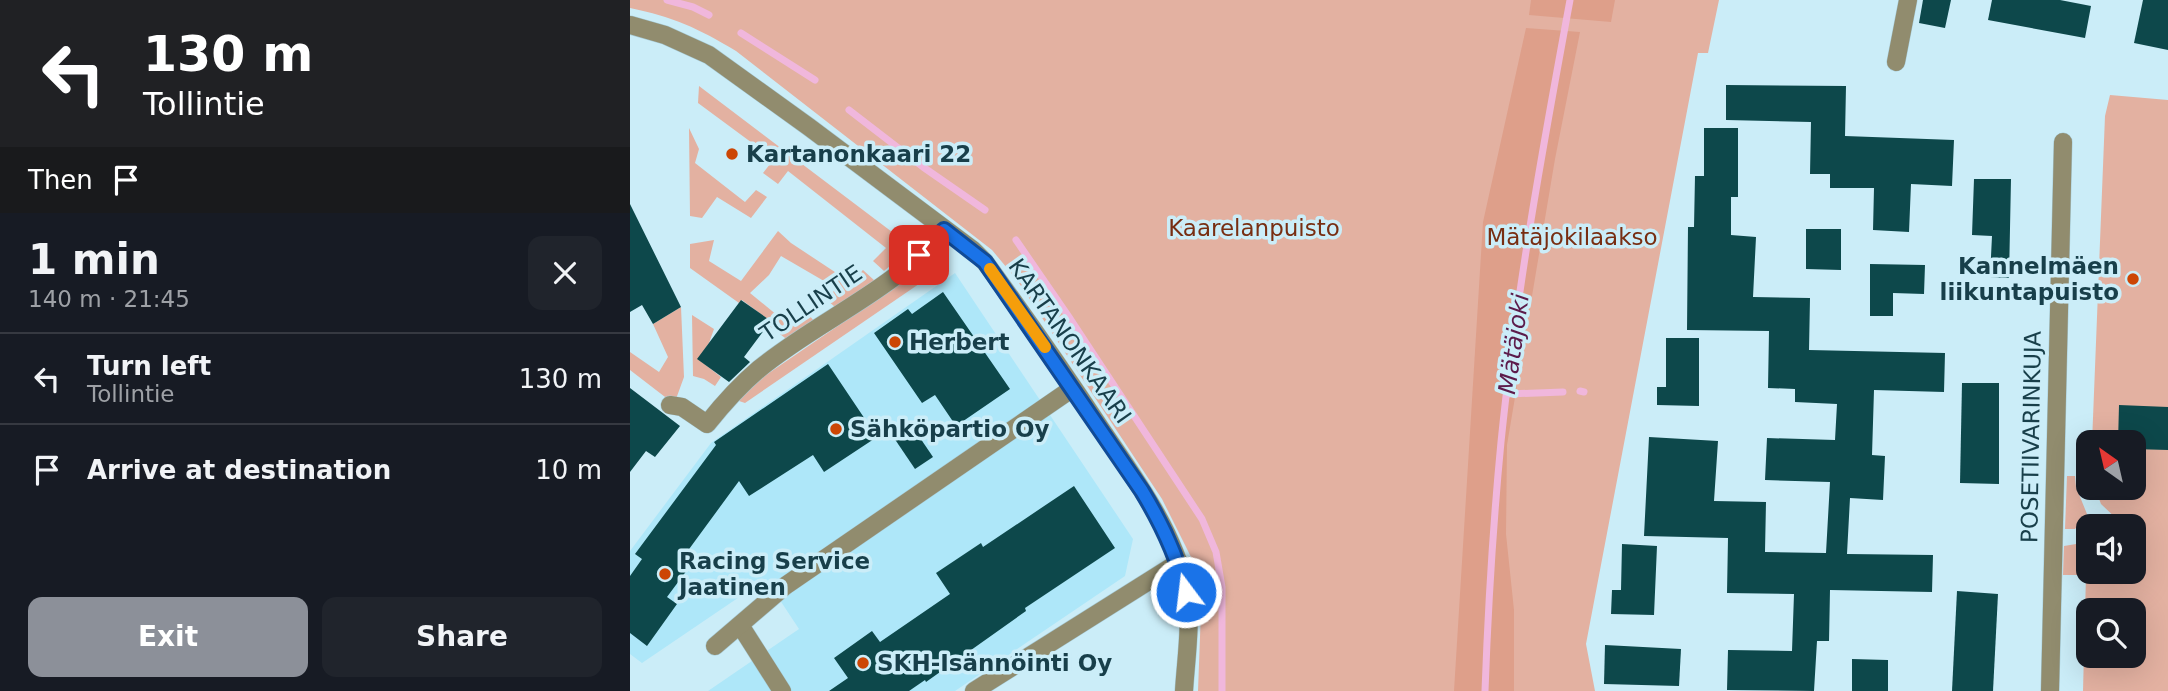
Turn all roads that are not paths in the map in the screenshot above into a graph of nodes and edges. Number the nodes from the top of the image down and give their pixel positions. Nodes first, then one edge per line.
1 (1908, 0) edge
2 (630, 25) edge
3 (1896, 62) dead end
4 (2063, 142) dead end
5 (944, 230) junction
6 (1073, 387) junction
7 (670, 405) dead end
8 (1179, 562) junction
9 (740, 625) junction
10 (715, 646) dead end
11 (782, 691) edge
12 (974, 691) edge
13 (1184, 691) edge
14 (2050, 691) edge

1 - 3 street
2 - 5 street, KARTANONKAARI
4 - 14 street, POSETIIVARINKUJA
5 - 6 street, KARTANONKAARI
5 - 7 street, TOLLINTIE
6 - 8 street, KARTANONKAARI
6 - 9 street
8 - 12 street
8 - 13 street, KARTANONKAARI
9 - 10 street
9 - 11 street

